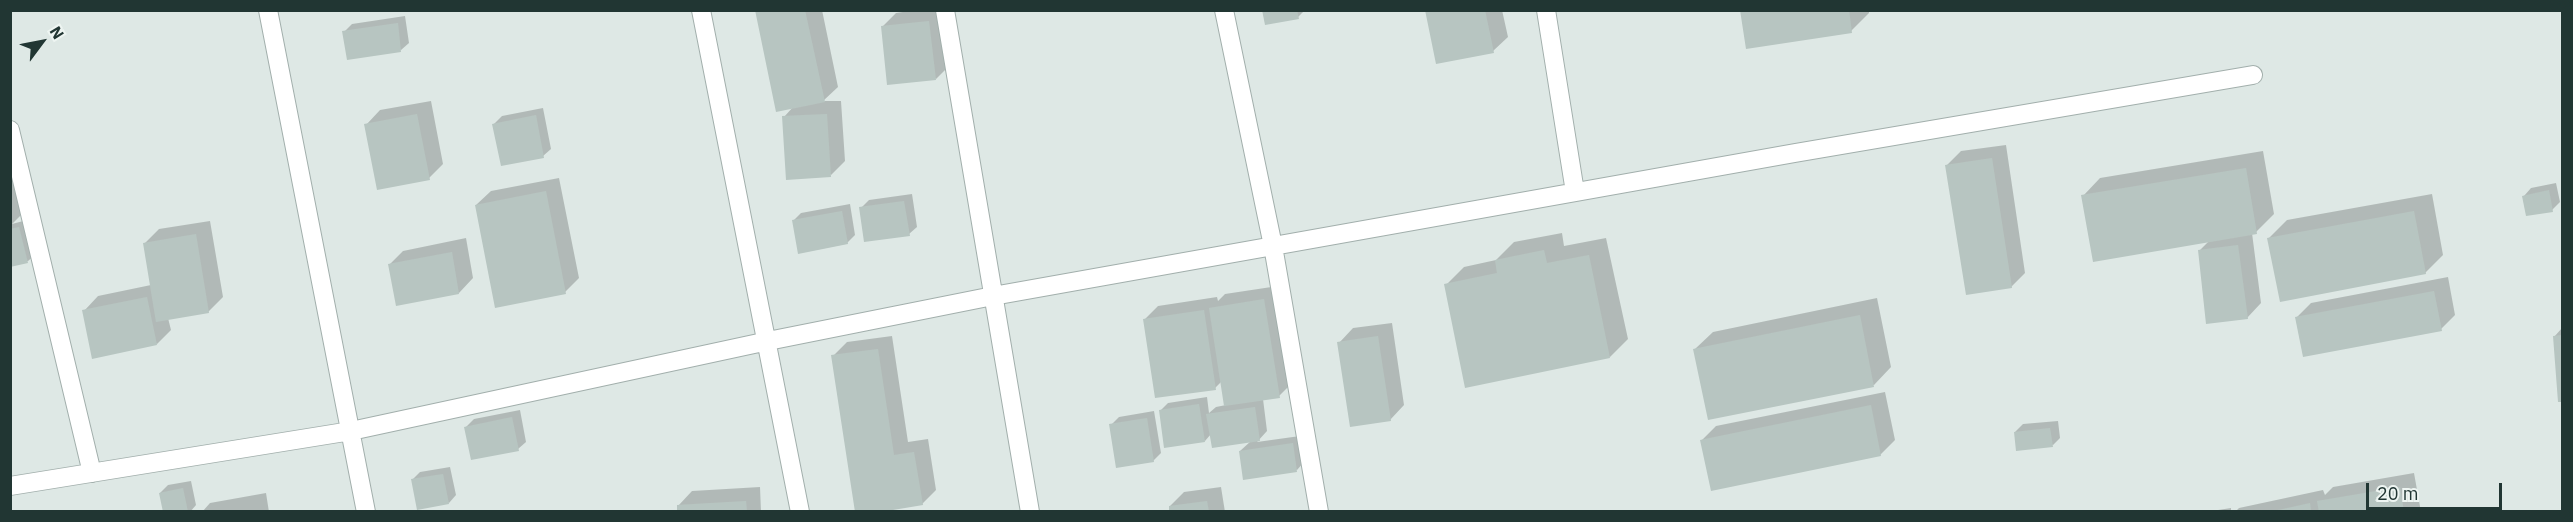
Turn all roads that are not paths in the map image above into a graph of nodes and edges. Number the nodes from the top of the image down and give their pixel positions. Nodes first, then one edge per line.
1 (268, 10) edge
2 (700, 10) edge
3 (945, 10) edge
4 (1224, 10) edge
5 (1546, 10) edge
6 (2253, 75) dead end
7 (10, 130) edge
8 (1575, 192) junction
9 (1273, 246) junction
10 (993, 296) junction
11 (768, 341) junction
12 (351, 431) junction
13 (92, 473) junction
14 (10, 486) edge
15 (366, 512) edge
16 (800, 512) edge
17 (1030, 512) edge
18 (1319, 512) edge

1 - 12 street
2 - 11 street
3 - 10 street
4 - 9 street
5 - 8 street
6 - 8 street
7 - 13 street
8 - 9 street
9 - 10 street
9 - 18 street
10 - 11 street
10 - 17 street
11 - 12 street
11 - 16 street
12 - 13 street
12 - 15 street
13 - 14 street

